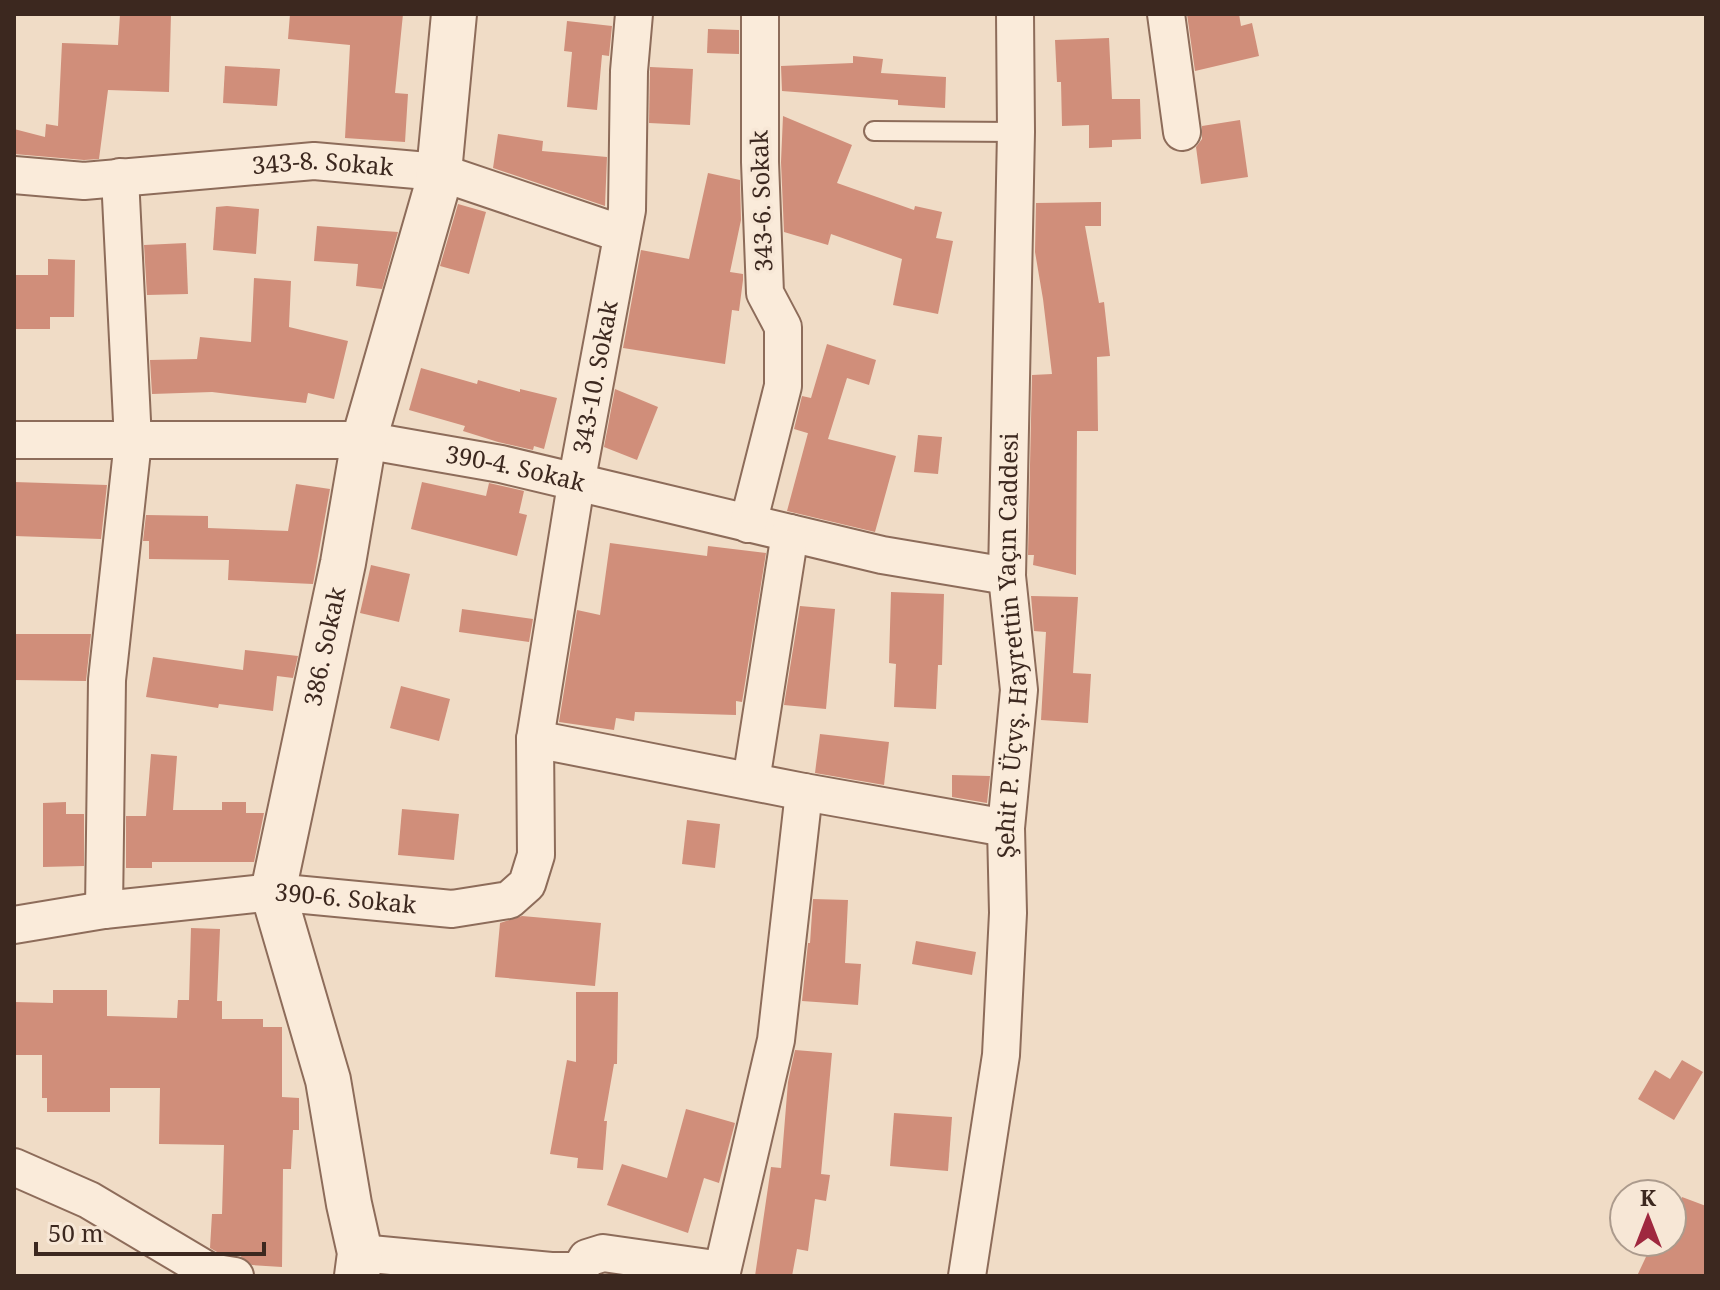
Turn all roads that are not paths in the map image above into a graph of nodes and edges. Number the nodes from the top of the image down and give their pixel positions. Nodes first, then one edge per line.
1 (454, 14) edge
2 (634, 14) edge
3 (760, 14) edge
4 (1015, 14) edge
5 (1166, 14) edge
6 (874, 131) dead end
7 (1016, 132) junction
8 (1182, 132) dead end
9 (439, 172) junction
10 (14, 175) edge
11 (120, 177) junction
12 (622, 234) junction
13 (14, 440) edge
14 (364, 440) junction
15 (133, 441) junction
16 (576, 484) junction
17 (748, 524) junction
18 (790, 533) junction
19 (1007, 576) junction
20 (535, 739) junction
21 (751, 781) junction
22 (804, 792) junction
23 (1006, 828) junction
24 (273, 892) junction
25 (104, 910) junction
26 (14, 925) edge
27 (14, 1167) edge
28 (358, 1265) edge
29 (722, 1273) edge
30 (577, 1274) edge
31 (235, 1276) edge
32 (967, 1276) edge

1 - 9 street, 386. Sokak
2 - 12 street, 343-10. Sokak
3 - 17 street, 343-6. Sokak
4 - 7 street, Şehit P. Üçvş. Hayrettin Yaçın Caddesi
5 - 8 street
6 - 7 lane
7 - 19 street, Şehit P. Üçvş. Hayrettin Yaçın Caddesi
9 - 11 street, 343-8. Sokak
9 - 12 street, 343-8. Sokak
9 - 14 street, 386. Sokak
10 - 11 street, 343-8. Sokak
11 - 15 street
12 - 16 street, 343-10. Sokak
13 - 15 street, 390-4. Sokak
14 - 15 street, 390-4. Sokak
14 - 16 street, 390-4. Sokak
14 - 24 street, 386. Sokak
15 - 25 street
16 - 17 street, 390-4. Sokak
16 - 20 street, 343-10. Sokak
17 - 18 street, 390-4. Sokak
18 - 19 street, 390-4. Sokak
18 - 21 street
19 - 23 street, Şehit P. Üçvş. Hayrettin Yaçın Caddesi
20 - 21 street
20 - 24 street, 390-6. Sokak
21 - 22 street
22 - 23 street
22 - 29 street
23 - 32 street, Şehit P. Üçvş. Hayrettin Yaçın Caddesi
24 - 25 street, 390-6. Sokak
24 - 28 street, 386. Sokak
25 - 26 street, 390-6. Sokak
27 - 31 street
28 - 30 street
29 - 30 street

